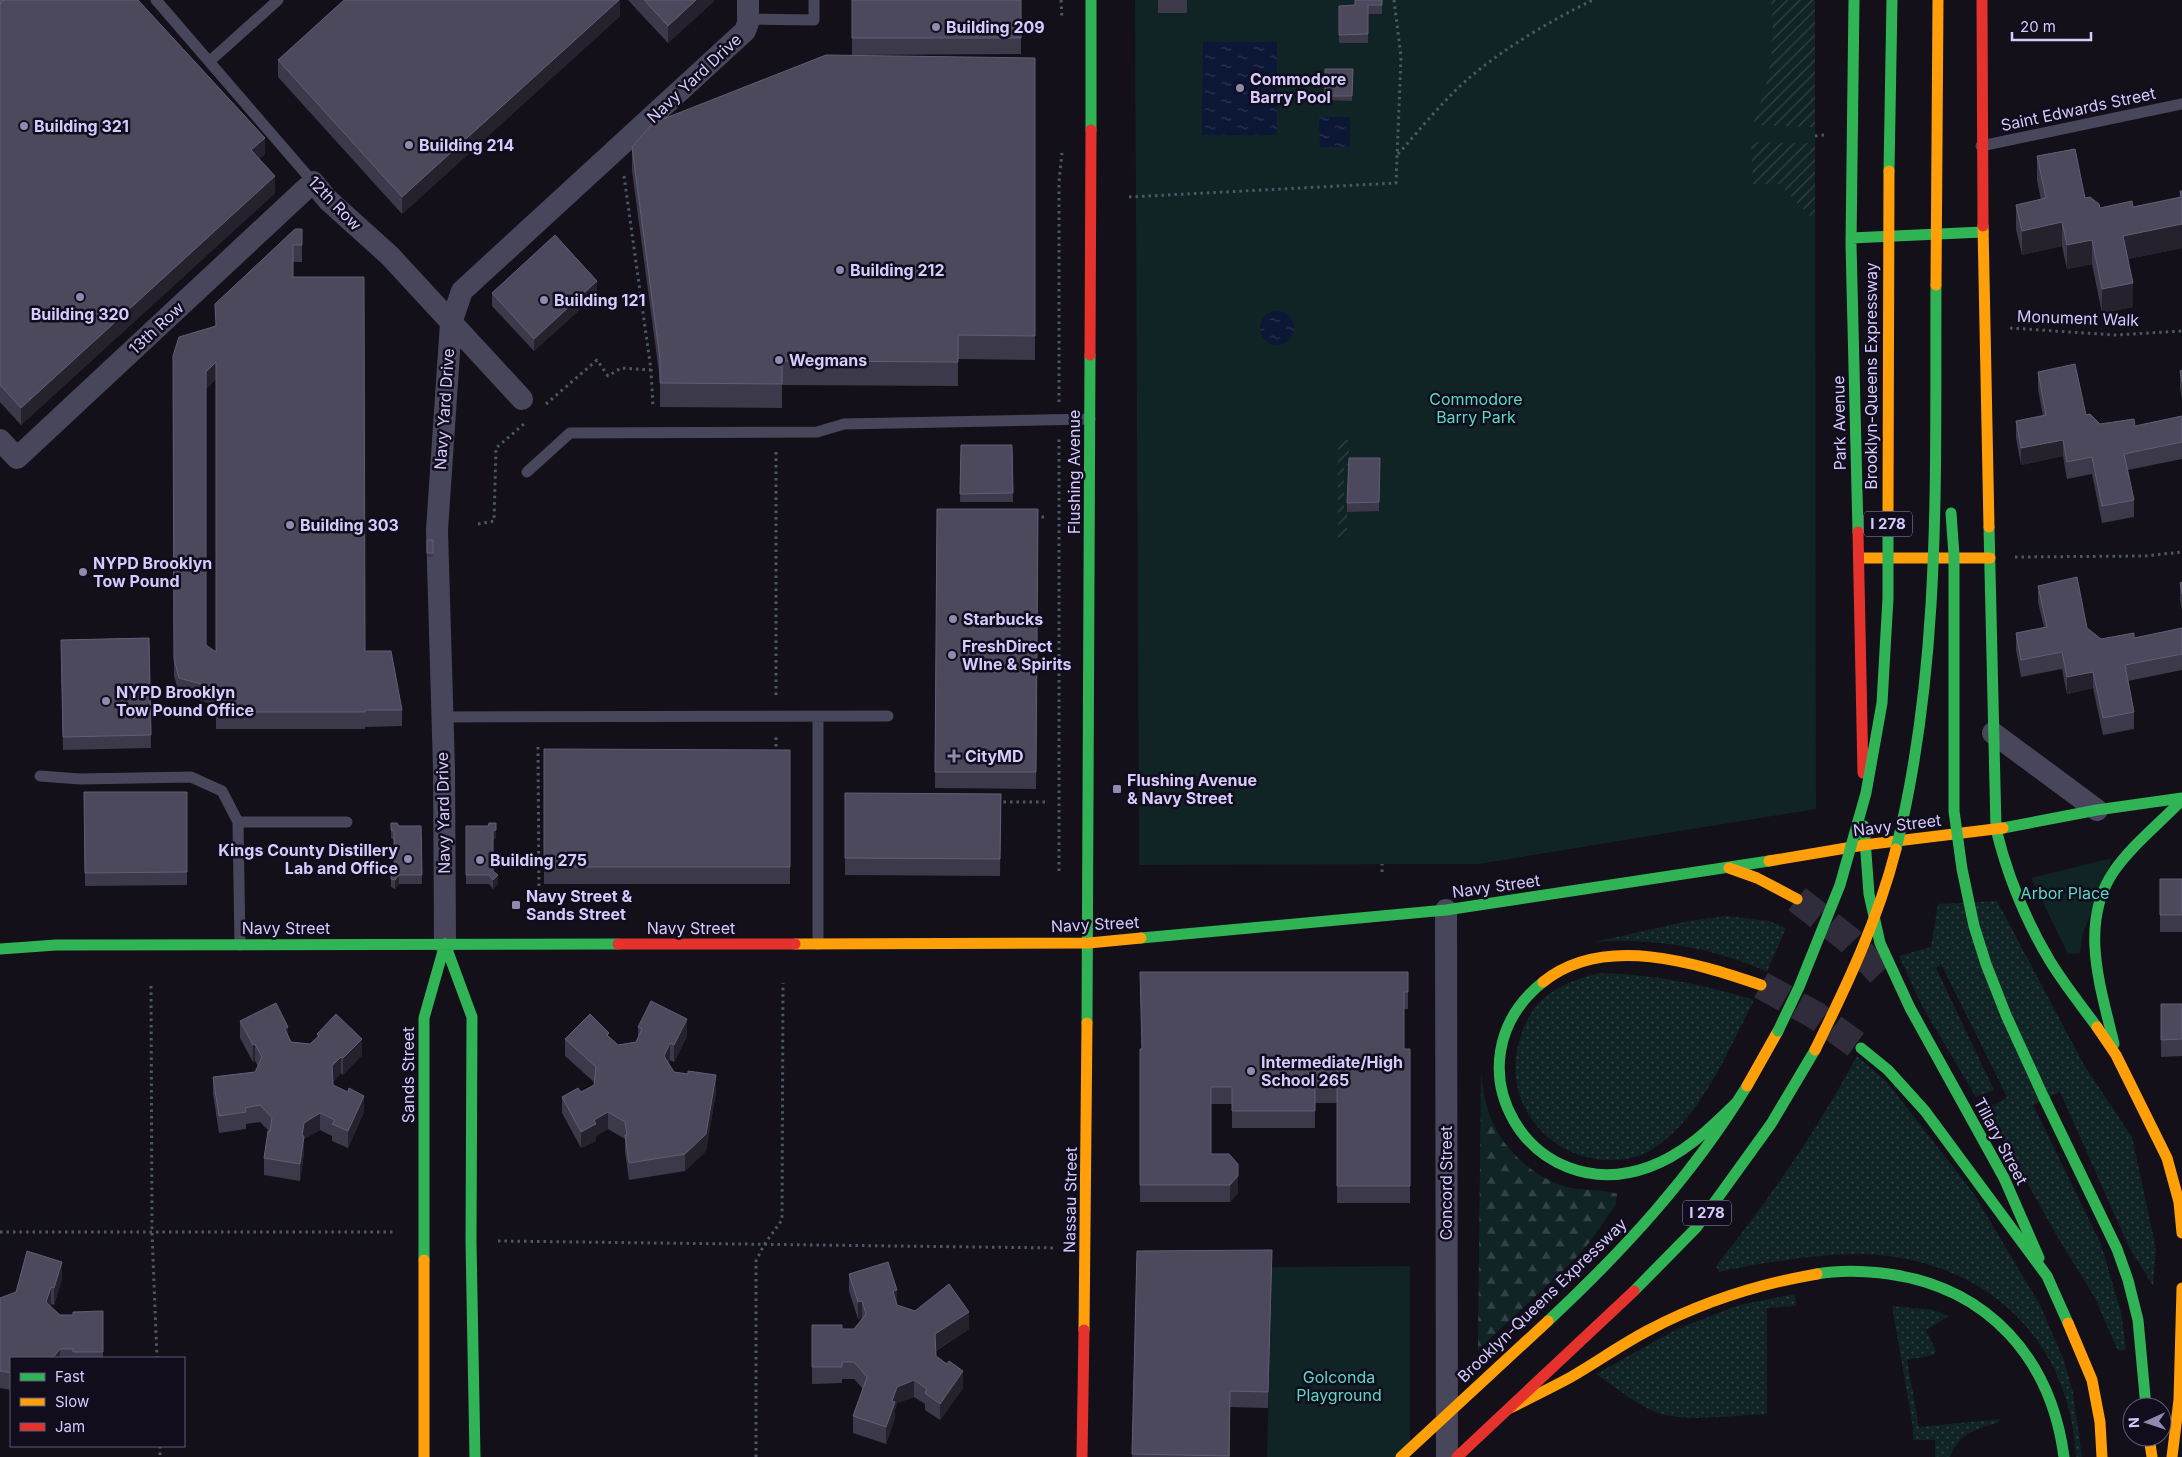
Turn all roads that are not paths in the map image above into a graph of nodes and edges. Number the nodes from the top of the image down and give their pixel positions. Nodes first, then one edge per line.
1 (156, 0) edge
2 (278, 0) edge
3 (814, 0) edge
4 (1091, 0) edge
5 (1854, 0) edge
6 (1892, 0) edge
7 (1938, 0) edge
8 (1982, 0) edge
9 (748, 10) edge
10 (210, 61) junction
11 (2182, 104) edge
12 (1981, 146) junction
13 (313, 182) junction
14 (1983, 232) junction
15 (1852, 238) junction
16 (451, 322) junction
17 (1936, 400) junction
18 (531, 409) road end
19 (1090, 419) junction
20 (0, 440) edge
21 (527, 472) dead end
22 (1947, 472) dead end
23 (1950, 499) dead end
24 (1858, 558) junction
25 (1990, 558) junction
26 (888, 716) dead end
27 (818, 717) junction
28 (442, 718) junction
29 (1994, 733) junction
30 (40, 776) dead end
31 (2182, 799) edge
32 (2097, 810) junction
33 (238, 822) junction
34 (347, 822) dead end
35 (1996, 830) junction
36 (1864, 845) junction
37 (1729, 868) junction
38 (1798, 899) tunnel mouth
39 (1446, 910) junction
40 (445, 944) junction
41 (818, 944) junction
42 (1089, 944) junction
43 (240, 945) junction
44 (0, 950) edge
45 (1890, 983) tunnel mouth
46 (1761, 985) tunnel mouth
47 (1910, 1008) junction
48 (1861, 1048) tunnel mouth
49 (2116, 1055) junction
50 (1737, 1102) junction
51 (2182, 1233) edge
52 (2047, 1276) junction
53 (2182, 1288) edge
54 (2145, 1397) edge
55 (1510, 1408) junction
56 (424, 1457) edge
57 (475, 1457) edge
58 (1082, 1457) edge
59 (1401, 1457) edge
60 (1448, 1457) edge
61 (1456, 1457) edge
62 (2064, 1457) edge
63 (2102, 1457) edge
64 (2172, 1457) edge

1 - 10 lane, 12th Row
2 - 10 lane
3 - 9 lane
4 - 19 main road, Flushing Avenue
5 - 15 main road, Park Avenue
6 - 50 main road, Brooklyn-Queens Expressway / I 278, bridge
7 - 17 main road, I 278, bridge
8 - 12 main road
9 - 16 street, Navy Yard Drive
10 - 13 lane, 12th Row
11 - 12 lane, Saint Edwards Street
12 - 14 main road
13 - 16 street, 12th Row
13 - 20 street, 13th Row
14 - 15 main road
14 - 25 main road
15 - 24 main road, Park Avenue
16 - 18 street, 12th Row
16 - 28 street, Navy Yard Drive
17 - 22 main road, bridge
17 - 55 main road, I 278, bridge
19 - 21 lane
19 - 42 main road, Flushing Avenue
23 - 54 main road, bridge
24 - 25 main road
24 - 36 main road, Park Avenue
25 - 29 main road
26 - 27 lane
27 - 28 lane
27 - 41 lane
28 - 40 street, Navy Yard Drive
29 - 32 street
29 - 35 main road
30 - 33 lane
31 - 32 main road, Navy Street
31 - 49 main road
32 - 35 main road, Navy Street
33 - 34 lane
33 - 43 lane
35 - 36 main road, Navy Street
35 - 49 main road
36 - 37 main road, Navy Street
36 - 47 main road, Tillary Street
37 - 38 main road
37 - 39 main road, Navy Street
39 - 42 main road, Navy Street
39 - 60 street, Concord Street
40 - 41 main road, Navy Street
40 - 43 main road, Navy Street
40 - 56 main road, Sands Street
40 - 57 main road
41 - 42 main road, Navy Street
42 - 58 main road, Nassau Street
43 - 44 main road, Navy Street
45 - 47 main road
46 - 50 main road
47 - 52 main road, Tillary Street
48 - 52 main road
49 - 51 main road
50 - 59 main road, Brooklyn-Queens Expressway / I 278, bridge
52 - 63 main road, Tillary Street
53 - 64 main road
55 - 61 main road, I 278
55 - 62 main road

